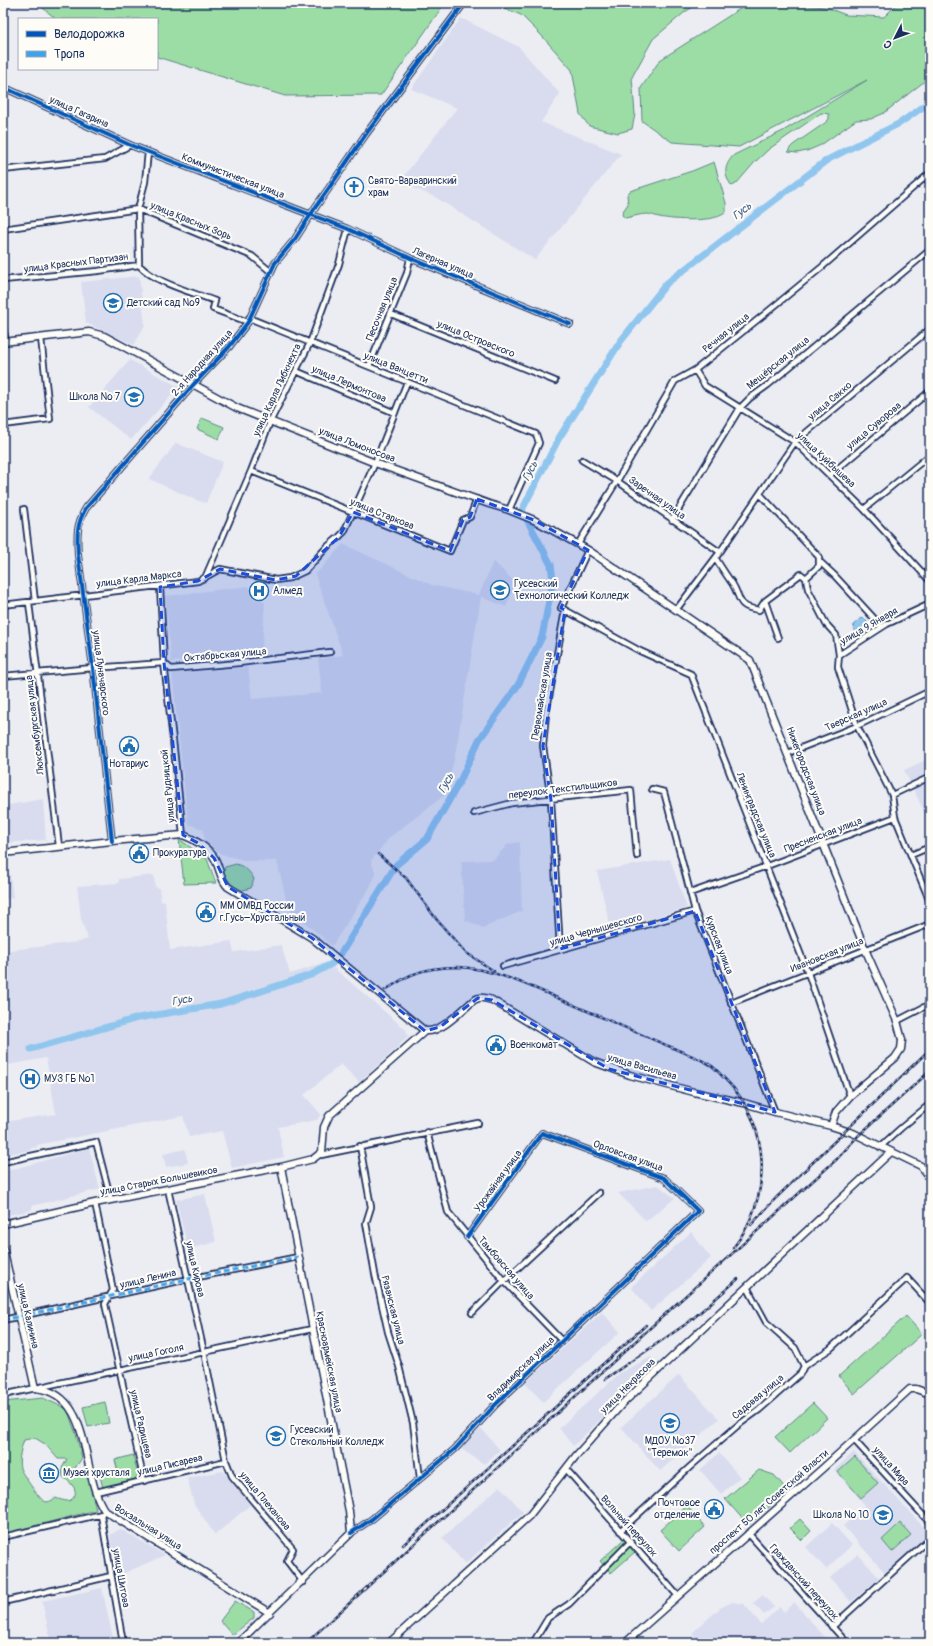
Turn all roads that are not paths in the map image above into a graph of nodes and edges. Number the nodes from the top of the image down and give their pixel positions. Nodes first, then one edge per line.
1 (464, 3) edge
2 (3, 87) edge
3 (130, 144) junction
4 (148, 152) junction
5 (3, 170) edge
6 (930, 173) edge
7 (138, 209) junction
8 (311, 214) junction
9 (3, 229) edge
10 (348, 229) junction
11 (930, 250) edge
12 (410, 258) junction
13 (139, 264) junction
14 (270, 271) junction
15 (3, 280) edge
16 (390, 314) junction
17 (248, 320) junction
18 (570, 324) dead end
19 (3, 327) edge
20 (930, 329) edge
21 (41, 338) junction
22 (4, 342) edge
23 (310, 343) junction
24 (369, 366) junction
25 (695, 370) junction
26 (296, 371) junction
27 (555, 381) dead end
28 (407, 382) junction
29 (193, 385) junction
30 (930, 392) edge
31 (740, 408) junction
32 (395, 413) junction
33 (270, 422) junction
34 (3, 425) edge
35 (795, 442) junction
36 (930, 455) edge
37 (582, 460) dead end
38 (374, 463) junction
39 (251, 471) junction
40 (830, 475) junction
41 (617, 481) junction
42 (760, 494) junction
43 (477, 499) junction
44 (86, 508) joint
45 (24, 509) dead end
46 (864, 509) junction
47 (509, 510) junction
48 (353, 512) junction
49 (517, 513) joint
50 (672, 520) junction
51 (578, 544) junction
52 (588, 550) junction
53 (720, 552) junction
54 (716, 559) junction
55 (819, 561) junction
56 (205, 578) junction
57 (806, 578) junction
58 (930, 581) edge
59 (160, 586) junction
60 (83, 595) junction
61 (35, 601) junction
62 (765, 601) junction
63 (28, 603) junction
64 (930, 604) edge
65 (3, 605) edge
66 (566, 610) junction
67 (676, 610) junction
68 (882, 627) junction
69 (778, 638) dead end
70 (330, 652) dead end
71 (839, 655) junction
72 (164, 663) junction
73 (93, 668) junction
74 (38, 673) junction
75 (3, 676) edge
76 (930, 691) edge
77 (857, 726) junction
78 (788, 753) junction
79 (930, 777) edge
80 (652, 789) dead end
81 (892, 795) junction
82 (551, 800) junction
83 (474, 813) dead end
84 (895, 817) junction
85 (183, 835) junction
86 (112, 841) junction
87 (824, 845) junction
88 (58, 846) junction
89 (930, 847) edge
90 (3, 853) edge
91 (912, 855) junction
92 (638, 856) dead end
93 (767, 866) junction
94 (690, 893) junction
95 (930, 902) edge
96 (695, 911) junction
97 (930, 924) edge
98 (560, 949) junction
99 (865, 949) junction
100 (503, 966) dead end
101 (808, 973) junction
102 (731, 1002) junction
103 (930, 1004) edge
104 (897, 1022) junction
105 (425, 1031) junction
106 (850, 1096) junction
107 (930, 1104) edge
108 (775, 1112) junction
109 (478, 1123) dead end
110 (831, 1126) junction
111 (427, 1132) junction
112 (542, 1133) joint
113 (360, 1146) junction
114 (880, 1147) junction
115 (891, 1152) junction
116 (318, 1156) junction
117 (3, 1162) edge
118 (281, 1167) junction
119 (930, 1177) edge
120 (168, 1189) junction
121 (599, 1192) dead end
122 (111, 1200) junction
123 (95, 1203) junction
124 (698, 1210) joint
125 (3, 1224) edge
126 (467, 1237) junction
127 (3, 1248) edge
128 (298, 1257) junction
129 (188, 1279) junction
130 (504, 1281) junction
131 (747, 1287) junction
132 (109, 1297) junction
133 (930, 1303) edge
134 (472, 1313) dead end
135 (17, 1316) junction
136 (3, 1320) edge
137 (312, 1329) junction
138 (562, 1341) junction
139 (204, 1352) junction
140 (804, 1366) junction
141 (119, 1370) junction
142 (35, 1388) junction
143 (930, 1394) edge
144 (3, 1395) edge
145 (854, 1440) junction
146 (226, 1462) junction
147 (566, 1469) junction
148 (420, 1478) junction
149 (144, 1480) junction
150 (96, 1492) junction
151 (103, 1513) junction
152 (930, 1523) edge
153 (620, 1531) junction
154 (351, 1533) junction
155 (748, 1533) junction
156 (3, 1537) edge
157 (930, 1538) edge
158 (630, 1542) junction
159 (111, 1576) junction
160 (303, 1582) junction
161 (678, 1596) junction
162 (3, 1602) edge
163 (270, 1613) junction
164 (832, 1627) junction
165 (123, 1643) edge
166 (238, 1643) edge
167 (389, 1643) edge
168 (533, 1643) edge
169 (625, 1643) edge
170 (847, 1643) edge

1 - 8 street, 2-я Народная улица
2 - 3 street, улица Гагарина
3 - 4 street, улица Гагарина
3 - 5 street
4 - 7 street
4 - 8 street, Коммунистическая улица
6 - 25 street, Речная улица
7 - 9 street, улица Красных Зорь
7 - 13 street
7 - 14 street, улица Красных Зорь
8 - 10 street, Лагерная улица
8 - 14 street, 2-я Народная улица
10 - 12 street, Лагерная улица
10 - 23 street, улица Карла Либкнехта
11 - 31 street, Мещёрская улица
12 - 16 street, Песочная улица
12 - 18 street, Лагерная улица
13 - 15 street, улица Красных Партизан
13 - 17 street, улица Красных Партизан
14 - 17 street, 2-я Народная улица
16 - 24 street, Песочная улица
16 - 27 street, улица Островского
17 - 23 street, улица Ванцетти
17 - 29 street, 2-я Народная улица
19 - 22 street
20 - 35 street, улица Сакко
21 - 22 street, улица Ломоносова
21 - 29 street, улица Ломоносова
21 - 34 street
23 - 24 street, улица Ванцетти
23 - 26 street, улица Карла Либкнехта
24 - 28 street, улица Ванцетти
25 - 31 street, улица Куйбышева
25 - 41 street, Речная улица
26 - 32 street, улица Лермонтова
26 - 33 street, улица Карла Либкнехта
28 - 32 street, улица Карла Маркса
28 - 47 street, улица Ванцетти
29 - 33 street, улица Ломоносова
29 - 44 street, 2-я Народная улица
30 - 40 street, улица Суворова
31 - 35 street, улица Куйбышева
31 - 50 street, Мещёрская улица
32 - 38 street, улица Карла Маркса
33 - 38 street, улица Ломоносова
33 - 39 street, улица Карла Либкнехта
35 - 40 street, улица Куйбышева
35 - 42 street, улица Сакко
36 - 46 street
37 - 41 street, Заречная улица
38 - 43 street, улица Ломоносова
38 - 48 street, улица Карла Маркса
39 - 48 street, улица Старкова
39 - 56 street, улица Карла Либкнехта
40 - 46 street, улица Куйбышева
41 - 50 street, Заречная улица
41 - 51 street, Речная улица
42 - 53 street, улица Сакко
42 - 55 street
43 - 47 street, улица Ломоносова
43 - 48 street, улица Старкова
44 - 60 street, улица Луначарского
45 - 61 street
46 - 58 street, улица Куйбышева
47 - 49 street, улица Ломоносова
48 - 56 street, улица Карла Маркса
49 - 51 street, Нижегородская улица
50 - 53 street, Заречная улица
51 - 52 street, Нижегородская улица
52 - 66 street, Первомайская улица
52 - 67 street, Нижегородская улица
53 - 54 street, улица Сакко
54 - 62 street
54 - 67 street, улица Сакко
55 - 57 street
55 - 68 street
56 - 59 street, улица Карла Маркса
57 - 62 street
57 - 71 street
59 - 60 street, улица Карла Маркса
59 - 72 street, улица Рудницкой
60 - 61 street, улица Карла Маркса
60 - 73 street, улица Луначарского
61 - 63 street, улица Карла Маркса
62 - 69 street
63 - 65 street, улица Карла Маркса
63 - 74 street, Люксембургская улица
64 - 68 street, улица 9 Января
66 - 82 street, Первомайская улица
66 - 93 street, Ленинградская улица
67 - 78 street, Нижегородская улица
68 - 71 street, улица 9 Января
70 - 72 street, Октябрьская улица
71 - 77 street
72 - 73 street, Октябрьская улица
72 - 85 street, улица Рудницкой
73 - 74 street, Октябрьская улица
73 - 86 street, улица Луначарского
74 - 75 street, Октябрьская улица
74 - 88 street, Люксембургская улица
76 - 77 street, Тверская улица
77 - 78 street, Тверская улица
77 - 81 street
78 - 87 street, Нижегородская улица
79 - 81 street
80 - 94 street, Курская улица
81 - 84 street
82 - 83 street, переулок Текстильщиков
82 - 92 street, переулок Текстильщиков
82 - 98 street, Первомайская улица
84 - 87 street, Пресненская улица
84 - 91 street
85 - 86 street
85 - 105 street, улица Рудницкой
86 - 88 street
87 - 93 street, Пресненская улица
87 - 99 street, Нижегородская улица
88 - 90 street
89 - 91 street
91 - 95 street
93 - 94 street, Пресненская улица
93 - 101 street, Ленинградская улица
94 - 96 street, Курская улица
96 - 98 street, улица Чернышевского
96 - 102 street, Курская улица
97 - 99 street, Ивановская улица
98 - 100 street, улица Чернышевского
99 - 101 street, Ивановская улица
99 - 104 street, Нижегородская улица
101 - 102 street, Ивановская улица
101 - 106 street, Ленинградская улица
102 - 108 street, Курская улица
103 - 104 street
104 - 106 street, Нижегородская улица
105 - 108 street, улица Васильева
105 - 116 street
106 - 110 street, Нижегородская улица
107 - 114 street
108 - 110 street, улица Васильева
109 - 111 street, улица Старых Большевиков
110 - 114 street, улица Васильева
111 - 113 street, улица Старых Большевиков
111 - 126 street, Тамбовская улица
112 - 124 street, Орловская улица
112 - 126 street, Урожайная улица
113 - 116 street, улица Старых Большевиков
113 - 148 street, Рязанская улица
114 - 115 street, улица Васильева
115 - 119 street, улица Васильева
115 - 131 street, улица Некрасова
116 - 118 street, улица Старых Большевиков
117 - 122 street
118 - 120 street, улица Старых Большевиков
118 - 128 street, Красноармейская улица
120 - 122 street, улица Старых Большевиков
120 - 129 street, улица Кирова
121 - 130 street
122 - 123 street, улица Старых Большевиков
123 - 125 street, улица Старых Большевиков
123 - 132 street, улица Радищева
124 - 138 street, Владимирская улица
126 - 130 street, Тамбовская улица
127 - 135 street, улица Калинина
128 - 129 street, улица Ленина
128 - 137 street, Красноармейская улица
129 - 132 street, улица Ленина
129 - 139 street, улица Кирова
130 - 134 street
130 - 138 street, Тамбовская улица
131 - 140 street
131 - 147 street, улица Некрасова
132 - 135 street, улица Ленина
132 - 141 street, улица Радищева
133 - 140 street, Садовая улица
135 - 136 street, улица Ленина
135 - 142 street, улица Калинина
137 - 139 street, улица Гоголя
137 - 154 street, Красноармейская улица
138 - 148 street, Владимирская улица
139 - 141 street, улица Гоголя
139 - 146 street, улица Плеханова
140 - 153 street, Садовая улица
141 - 142 street, улица Гоголя
141 - 149 street, улица Радищева
142 - 144 street, улица Гоголя
142 - 150 street, Вокзальная улица
143 - 145 street, проспект 50 лет Советской Власти
145 - 152 street, улица Мира
145 - 155 street, проспект 50 лет Советской Власти
146 - 149 street, улица Писарева
146 - 160 street, улица Плеханова
147 - 153 street, Вольный переулок
147 - 167 street, улица Некрасова
148 - 154 street, Владимирская улица
149 - 150 street, улица Писарева
150 - 151 street, Вокзальная улица
151 - 156 street
151 - 159 street, улица Шитова
151 - 163 street, Вокзальная улица
153 - 158 street, Вольный переулок
154 - 160 street
155 - 161 street, проспект 50 лет Советской Власти
155 - 164 street, Гражданский переулок
157 - 164 street
158 - 161 street, Вольный переулок
158 - 168 street
159 - 162 street
159 - 165 street, улица Шитова
160 - 163 street
161 - 169 street, проспект 50 лет Советской Власти
163 - 166 street
164 - 170 street, Гражданский переулок

